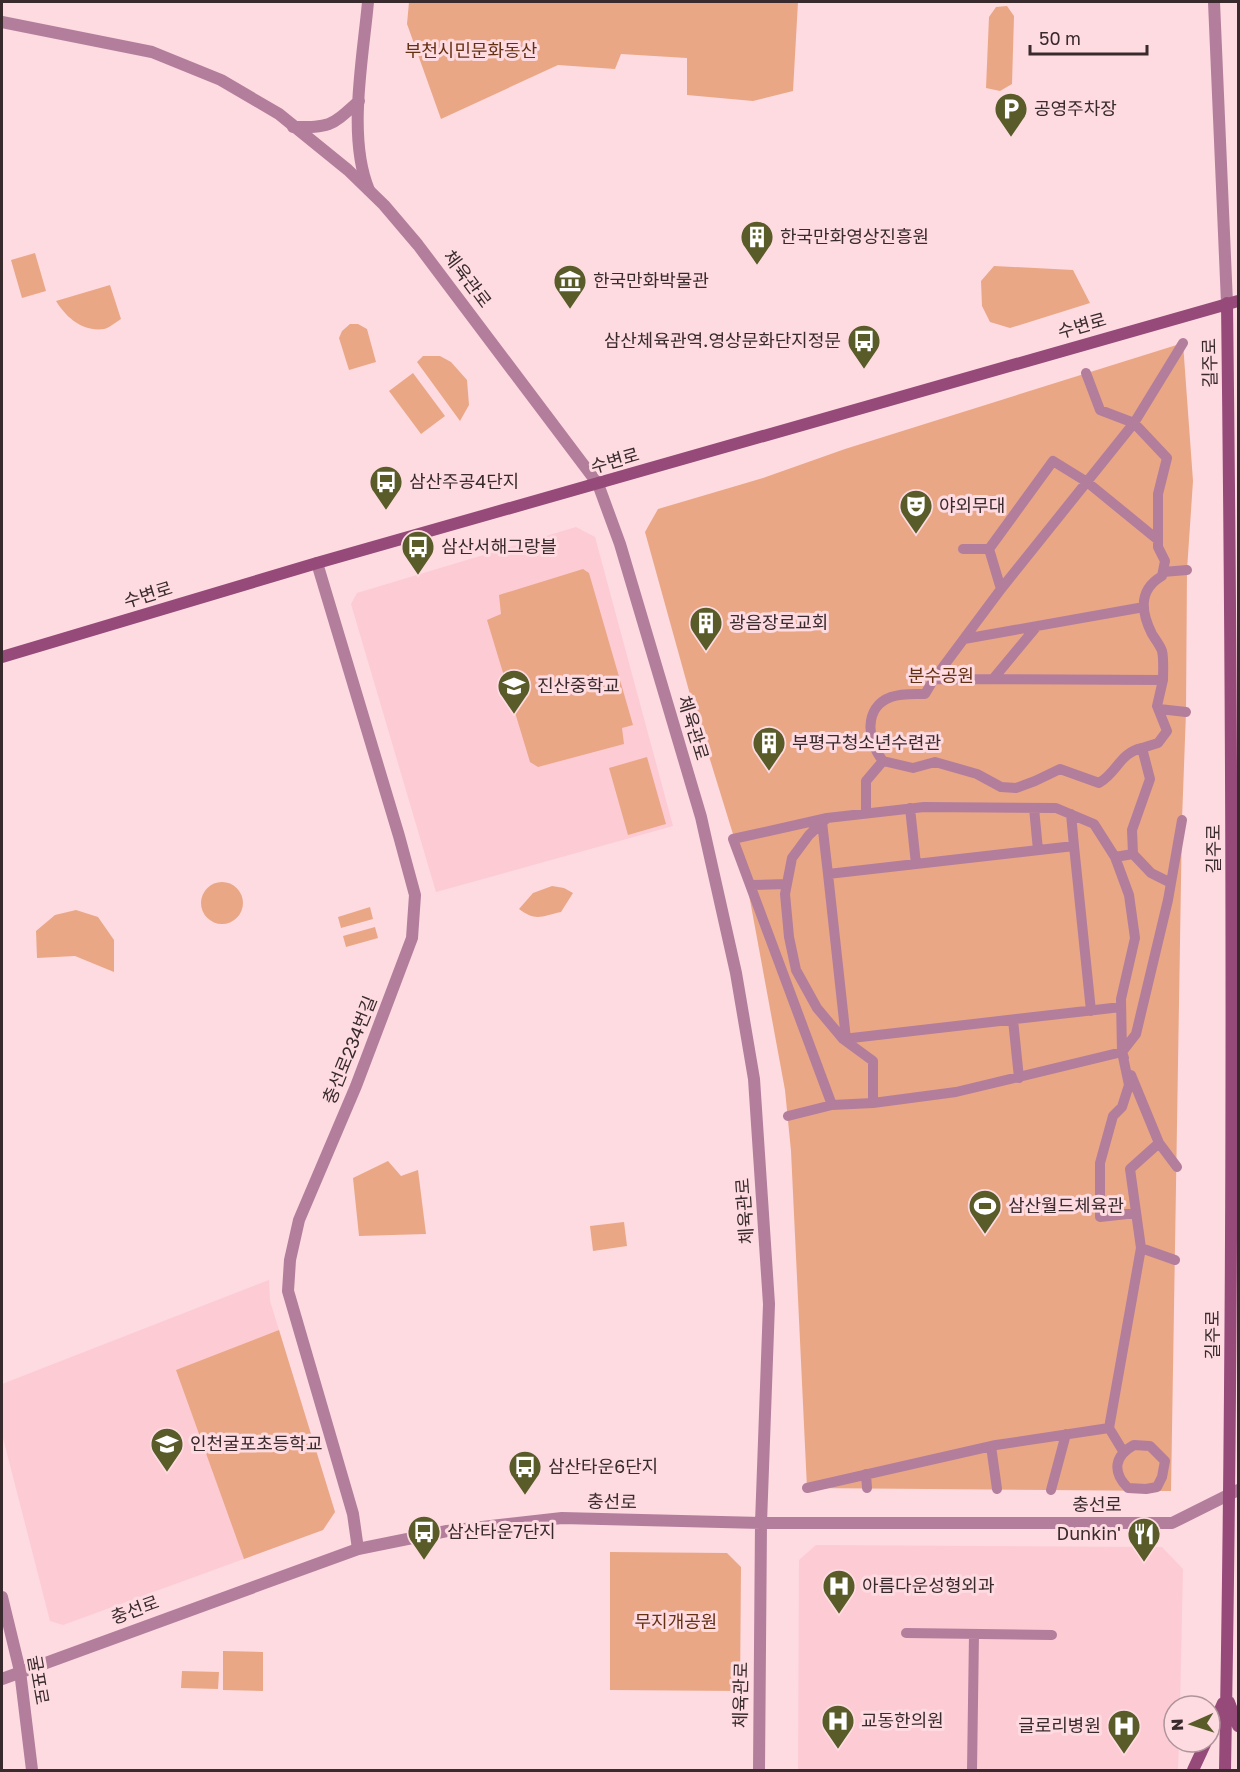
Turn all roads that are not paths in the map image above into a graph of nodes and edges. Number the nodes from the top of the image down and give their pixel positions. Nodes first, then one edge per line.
1 (368, 2) edge
2 (1214, 2) edge
3 (2, 22) edge
4 (359, 101) junction
5 (293, 127) junction
6 (369, 191) junction
7 (1233, 302) edge
8 (1183, 343) dead end
9 (1086, 373) dead end
10 (1134, 423) junction
11 (1087, 482) junction
12 (598, 484) junction
13 (1158, 540) junction
14 (963, 549) dead end
15 (989, 549) junction
16 (317, 563) junction
17 (1187, 570) dead end
18 (1163, 572) junction
19 (1002, 589) junction
20 (1144, 607) junction
21 (1036, 626) junction
22 (964, 639) junction
23 (2, 657) edge
24 (934, 679) junction
25 (993, 679) junction
26 (1163, 680) junction
27 (1159, 709) junction
28 (1186, 712) dead end
29 (1236, 737) edge
30 (1142, 748) junction
31 (883, 761) junction
32 (910, 808) junction
33 (1034, 808) junction
34 (866, 812) junction
35 (1071, 814) junction
36 (825, 820) junction
37 (1182, 820) dead end
38 (1074, 846) junction
39 (1038, 850) junction
40 (1133, 854) junction
41 (1115, 857) junction
42 (916, 864) junction
43 (828, 874) junction
44 (1171, 883) junction
45 (751, 885) junction
46 (787, 885) junction
47 (1121, 1007) junction
48 (1091, 1011) junction
49 (1013, 1020) junction
50 (844, 1039) junction
51 (1122, 1052) junction
52 (1019, 1078) junction
53 (873, 1103) junction
54 (832, 1105) junction
55 (788, 1116) dead end
56 (1159, 1143) junction
57 (1177, 1167) dead end
58 (1136, 1213) junction
59 (1142, 1248) junction
60 (1175, 1260) dead end
61 (1109, 1428) junction
62 (1066, 1434) junction
63 (991, 1446) junction
64 (1123, 1451) junction
65 (866, 1474) junction
66 (807, 1488) dead end
67 (867, 1488) dead end
68 (997, 1489) dead end
69 (1051, 1490) dead end
70 (1234, 1492) edge
71 (762, 1523) junction
72 (358, 1549) junction
73 (2, 1597) edge
74 (906, 1633) dead end
75 (974, 1634) junction
76 (1052, 1635) dead end
77 (20, 1671) junction
78 (2, 1678) edge
79 (1226, 1696) junction
80 (1222, 1705) edge
81 (1239, 1726) edge
82 (1200, 1754) edge
83 (32, 1770) edge
84 (759, 1770) edge
85 (972, 1770) edge
86 (1193, 1770) edge
87 (1225, 1770) edge

1 - 4 street
2 - 7 street, 길주로
3 - 5 street, 체육관로
4 - 5 street
4 - 6 street
5 - 6 street, 체육관로
6 - 12 street, 체육관로
7 - 12 main road, 수변로
7 - 29 main road, 길주로
8 - 10 street
9 - 10 street
10 - 11 street
10 - 13 street
11 - 13 street
11 - 15 street
11 - 19 street
12 - 16 main road, 수변로
12 - 71 street, 체육관로
13 - 18 street
14 - 15 street
15 - 19 street
16 - 23 main road, 수변로
16 - 72 street, 충선로234번길
17 - 18 street
18 - 20 street
19 - 22 street
20 - 21 street
20 - 26 street
21 - 22 street
21 - 25 street
22 - 24 street
24 - 25 street
24 - 31 street
25 - 26 street
26 - 27 street
27 - 28 street
27 - 30 street
29 - 70 main road, 길주로
30 - 31 street
30 - 40 street
31 - 34 street
32 - 33 street
32 - 34 street
32 - 42 street
33 - 35 street
33 - 39 street
34 - 36 street
35 - 38 street
35 - 41 street
36 - 43 street
36 - 45 street
36 - 46 street
37 - 44 street
38 - 39 street
38 - 48 street
39 - 42 street
40 - 41 street
40 - 44 street
41 - 47 street
42 - 43 street
43 - 50 street
44 - 51 street
45 - 46 street
45 - 54 street
46 - 50 street
47 - 48 street
47 - 51 street
48 - 49 street
49 - 50 street
49 - 52 street
50 - 53 street
51 - 52 street
51 - 56 street
51 - 58 street
52 - 53 street
53 - 54 street
54 - 55 street
56 - 57 street
56 - 58 street
58 - 59 street
59 - 60 street
59 - 61 street
61 - 62 street
61 - 64 street
62 - 63 street
62 - 69 street
63 - 65 street
63 - 68 street
64 - 64 street
65 - 66 street
65 - 67 street
70 - 71 street, 충선로
70 - 79 main road, 길주로
71 - 72 street, 충선로
71 - 84 street, 체육관로
72 - 77 street, 충선로
73 - 77 street, 굴포로
74 - 75 street
75 - 76 street
75 - 85 street
77 - 78 street, 충선로
77 - 83 street, 굴포로
79 - 80 main road, 길주로
79 - 81 main road, 길주로
79 - 87 main road, 길주로
82 - 86 main road

